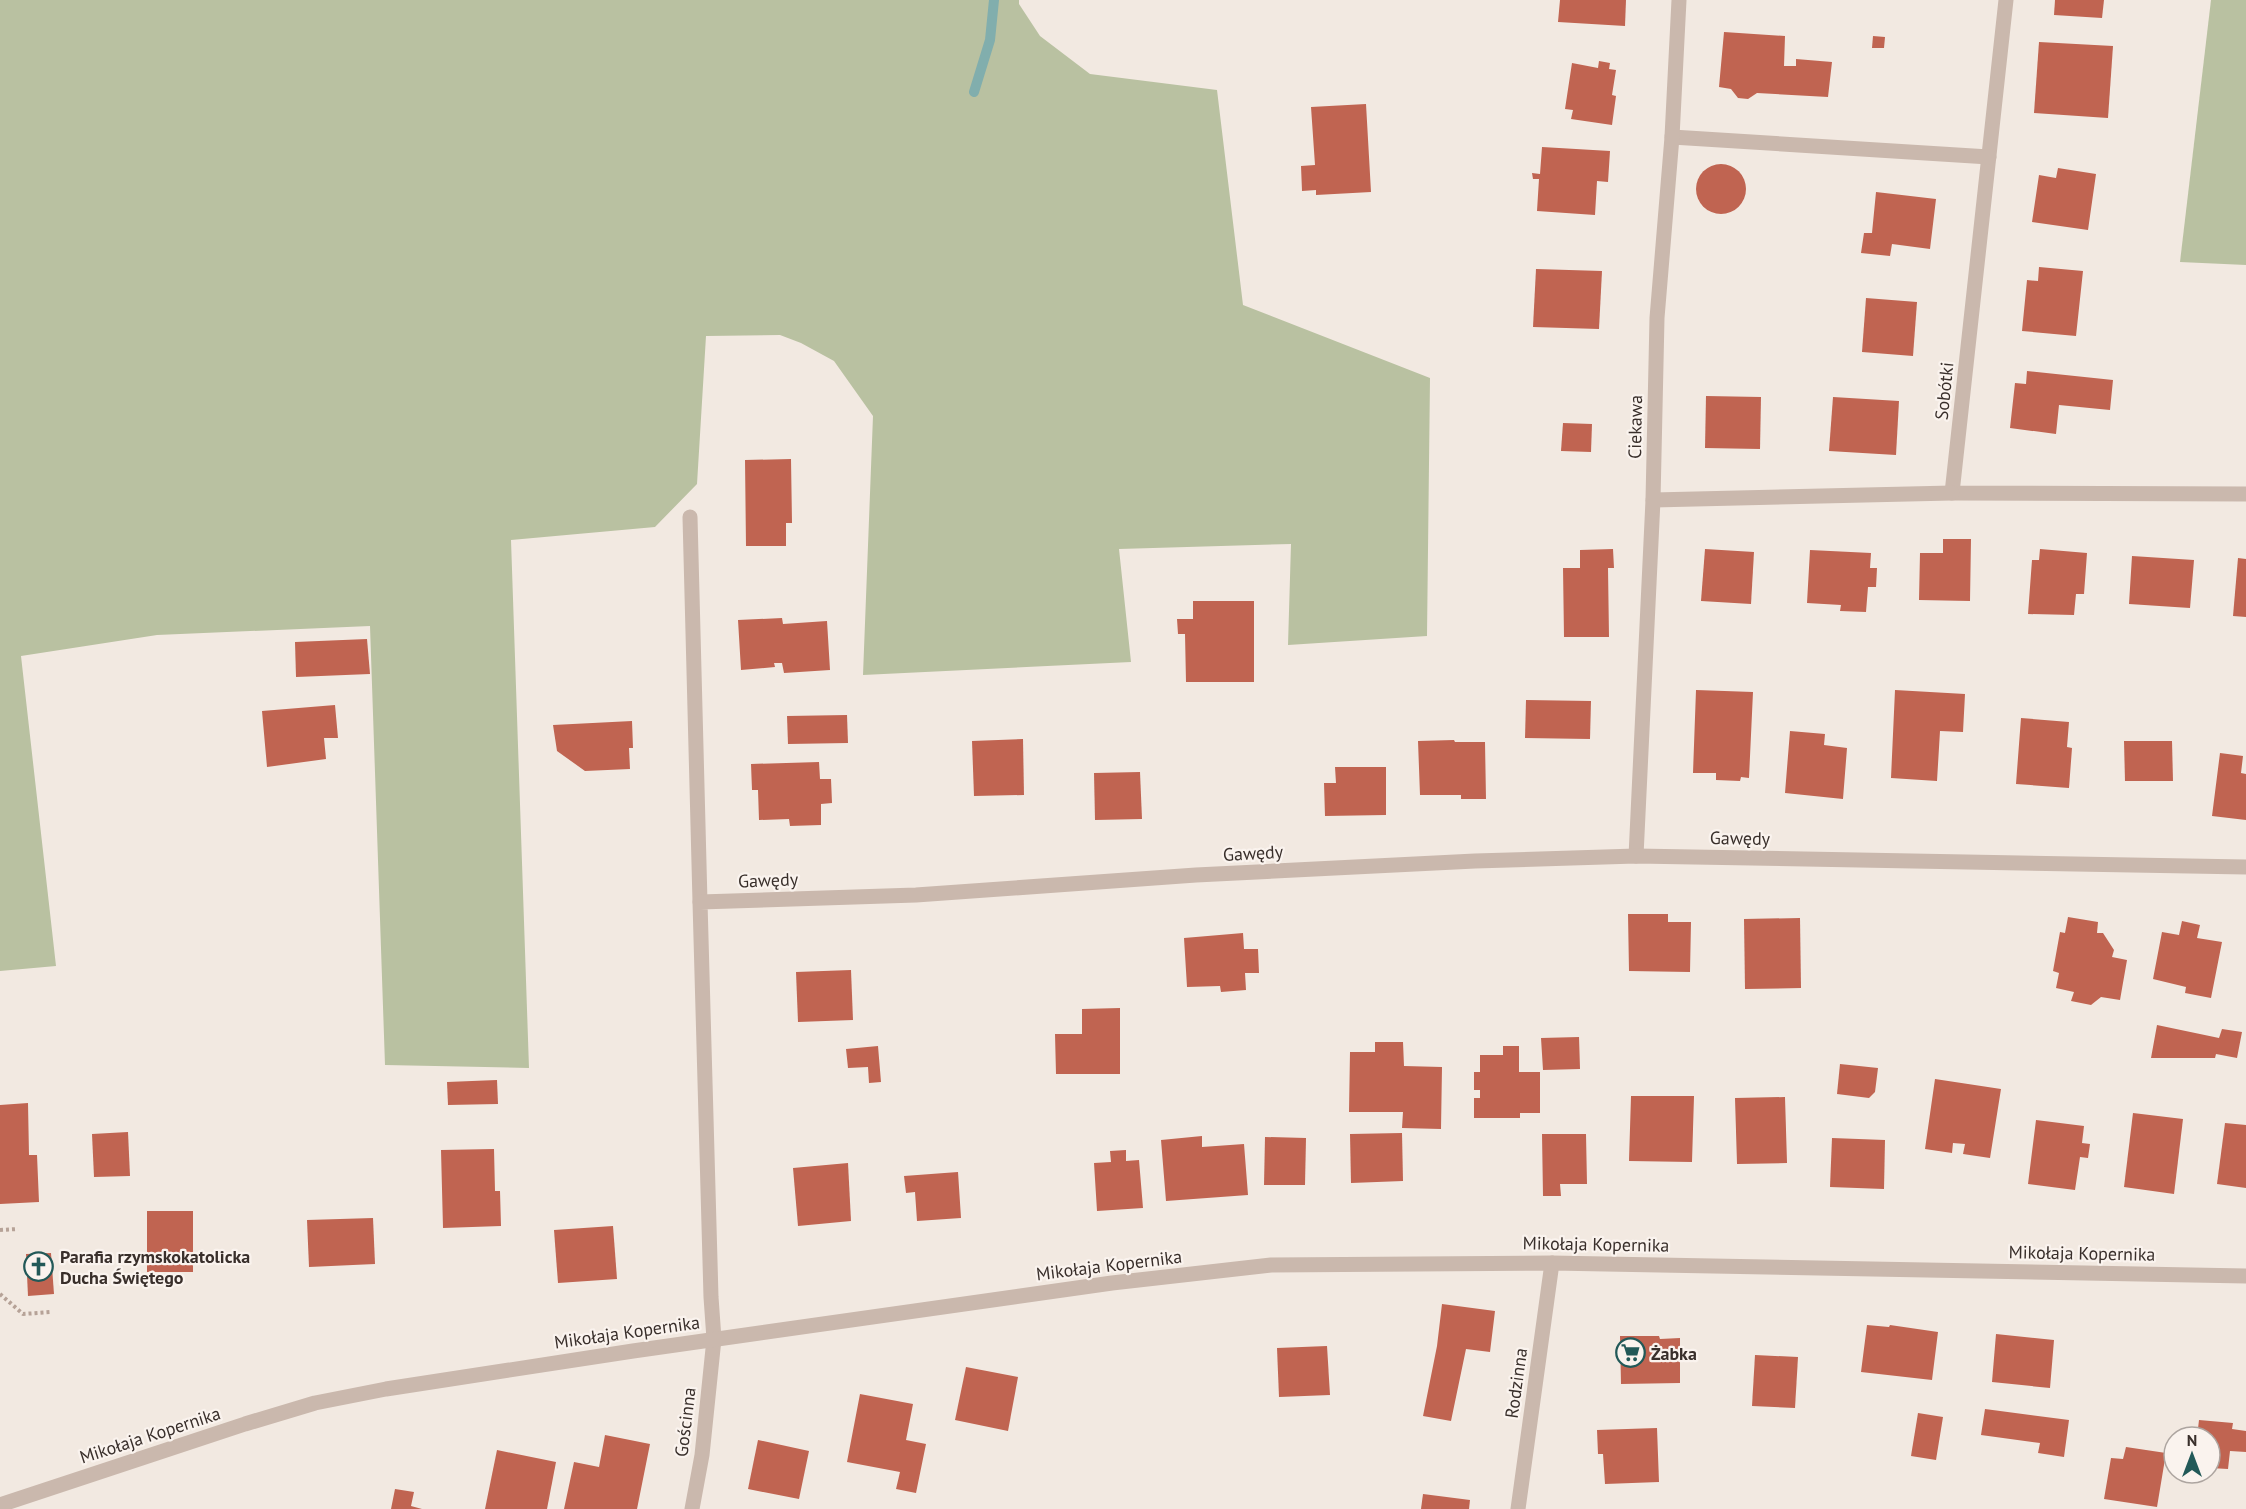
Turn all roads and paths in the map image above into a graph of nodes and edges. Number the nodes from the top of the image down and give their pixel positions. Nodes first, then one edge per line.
1 (1679, 0) edge
2 (2006, 0) edge
3 (1672, 137) junction
4 (1989, 157) junction
5 (1952, 494) junction
6 (2246, 494) edge
7 (1653, 500) junction
8 (690, 517) dead end
9 (1636, 856) junction
10 (2246, 867) edge
11 (700, 902) junction
12 (18, 1229) dead end
13 (0, 1230) edge
14 (1552, 1263) junction
15 (2246, 1276) edge
16 (0, 1294) edge
17 (51, 1312) dead end
18 (714, 1339) junction
19 (0, 1505) edge
20 (692, 1509) edge
21 (1518, 1509) edge

1 - 3 street, Ciekawa
2 - 4 street, Sobótki
3 - 4 street
3 - 7 street, Ciekawa
4 - 5 street, Sobótki
5 - 6 street
5 - 7 street
7 - 9 street, Ciekawa
8 - 11 street
9 - 10 street, Gawędy
9 - 11 street, Gawędy
11 - 18 street
12 - 13 path
14 - 15 street, Mikołaja Kopernika
14 - 18 street, Mikołaja Kopernika
14 - 21 street, Rodzinna
16 - 17 path
18 - 19 street, Mikołaja Kopernika
18 - 20 street, Gościnna

